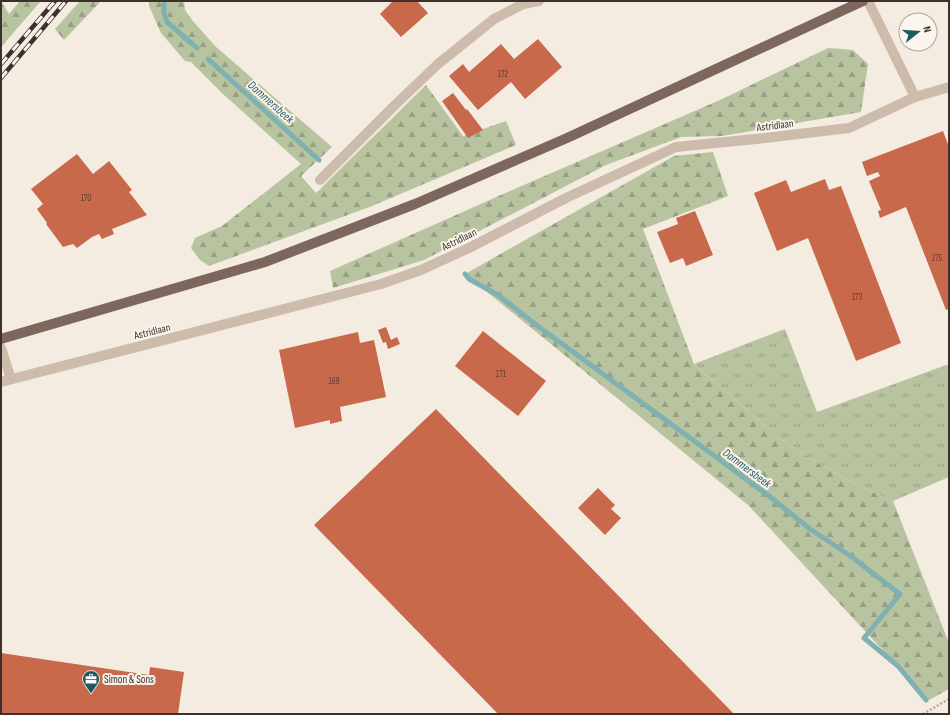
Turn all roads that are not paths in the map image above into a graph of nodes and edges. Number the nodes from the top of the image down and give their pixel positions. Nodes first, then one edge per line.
1 (539, 1) edge
2 (863, 1) edge
3 (868, 1) edge
4 (949, 87) edge
5 (915, 97) junction
6 (320, 180) dead end
7 (1, 339) edge
8 (1, 348) edge
9 (6, 381) edge

1 - 6 street
2 - 7 main road
3 - 5 street
4 - 5 street, Astridlaan
5 - 9 street, Astridlaan
8 - 9 street

